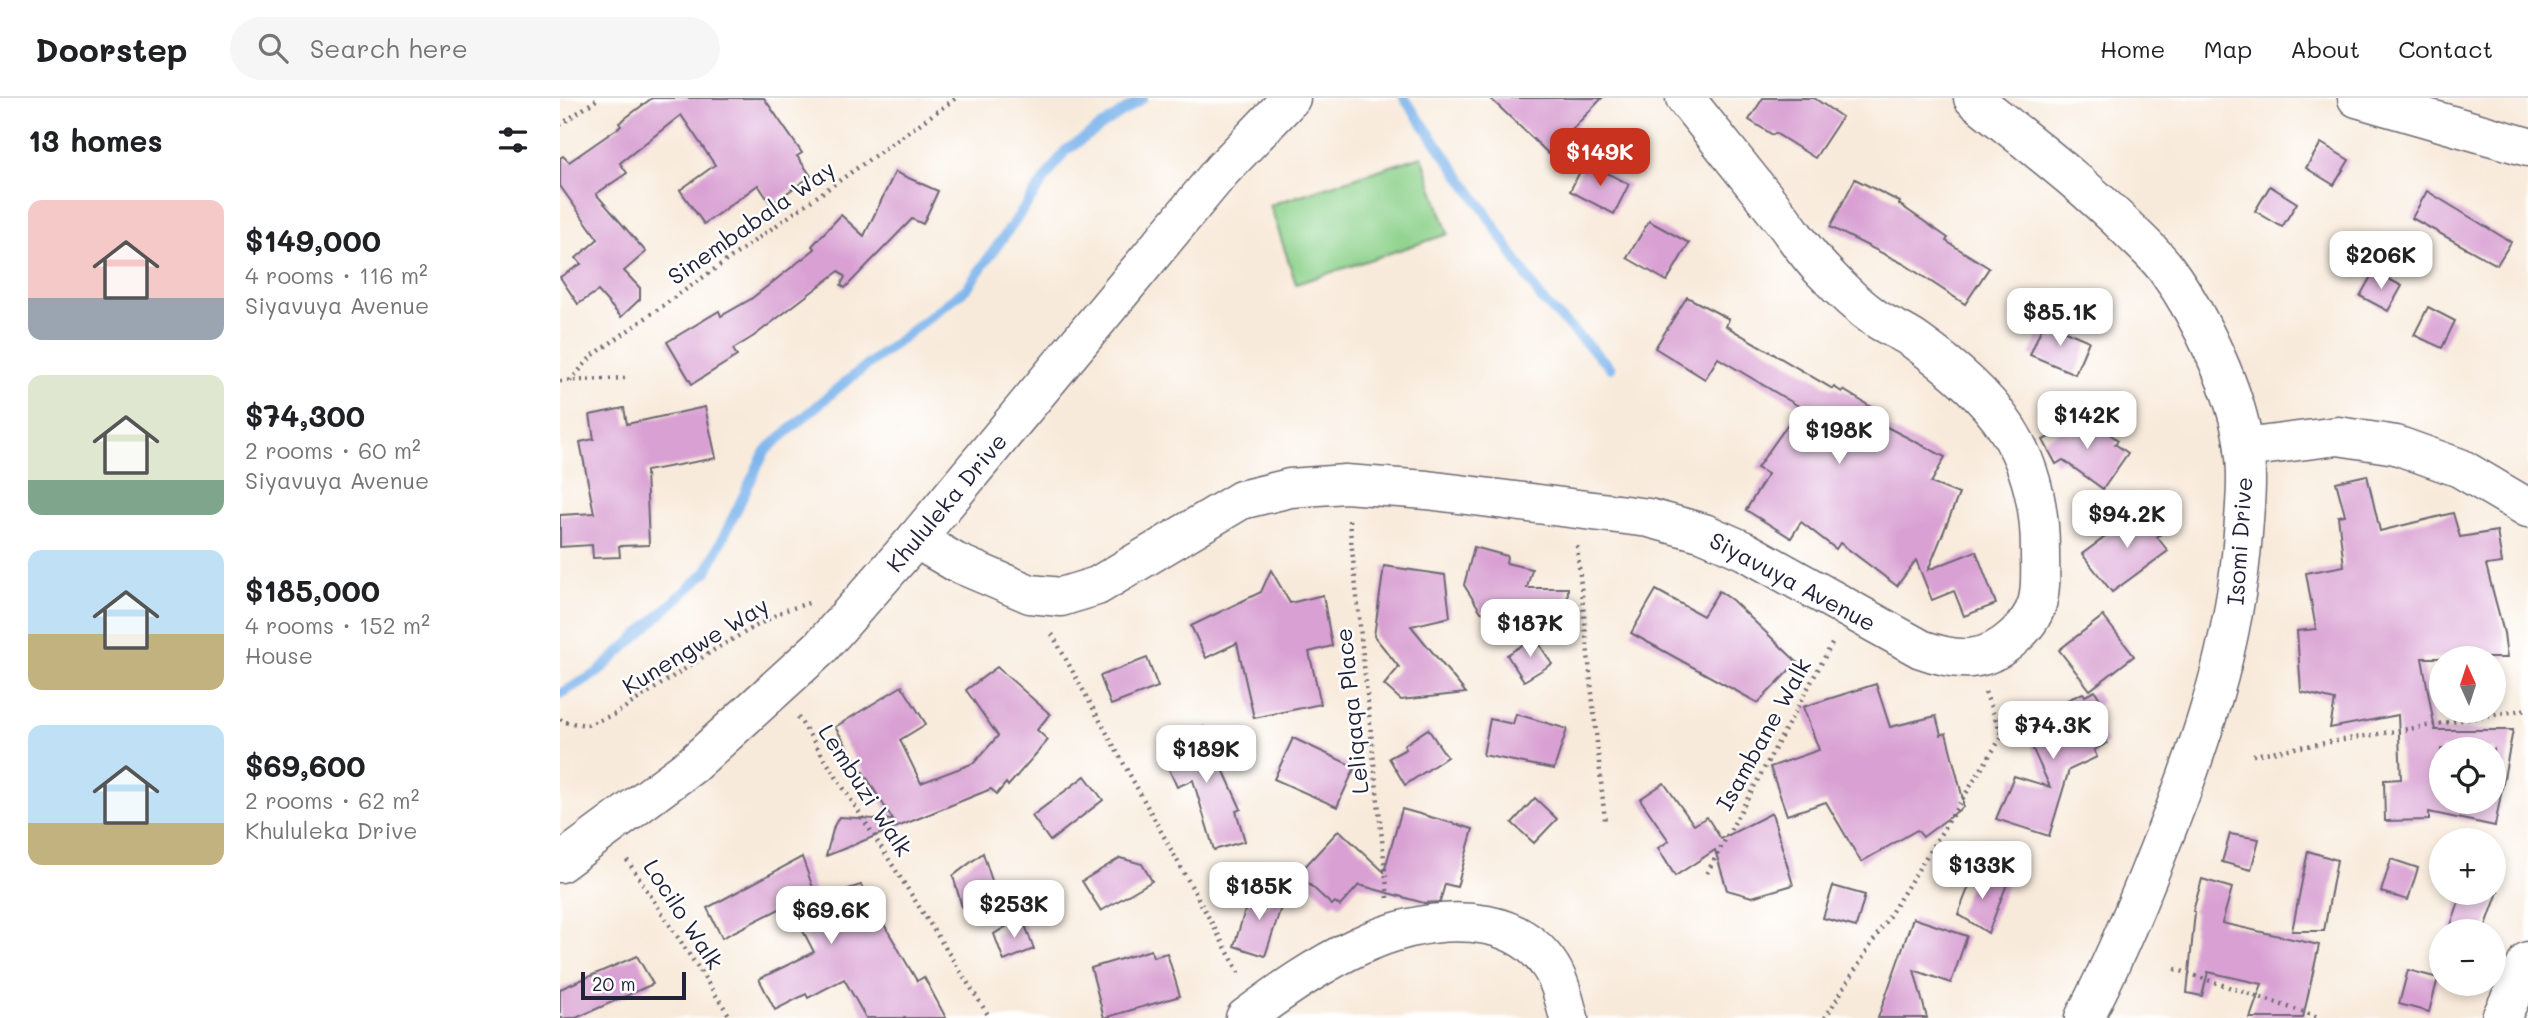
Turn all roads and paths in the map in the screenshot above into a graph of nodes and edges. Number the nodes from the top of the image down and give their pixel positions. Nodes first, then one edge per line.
1 (599, 98) edge
2 (956, 98) edge
3 (1291, 98) edge
4 (1685, 98) edge
5 (1973, 98) edge
6 (2357, 98) edge
7 (560, 125) edge
8 (2528, 147) edge
9 (625, 378) dead end
10 (560, 381) edge
11 (570, 381) junction
12 (2244, 448) junction
13 (1345, 484) junction
14 (1573, 507) junction
15 (2528, 508) edge
16 (916, 539) junction
17 (1030, 594) junction
18 (1850, 610) junction
19 (847, 617) junction
20 (1972, 659) junction
21 (779, 687) junction
22 (2528, 709) edge
23 (560, 719) edge
24 (2253, 755) dead end
25 (1605, 821) dead end
26 (608, 830) junction
27 (560, 863) edge
28 (1707, 873) dead end
29 (1392, 935) junction
30 (2528, 961) edge
31 (2175, 969) dead end
32 (1252, 1013) edge
33 (731, 1018) edge
34 (990, 1018) edge
35 (1569, 1018) edge
36 (1825, 1018) edge
37 (2084, 1018) edge
38 (2321, 1018) edge
39 (2501, 1018) edge

1 - 7 path
2 - 11 path, Sinembabala Way
3 - 16 street, Khululeka Drive
4 - 20 street
5 - 12 street, Isomi Drive
6 - 8 street
9 - 11 path
10 - 11 path
12 - 15 street
12 - 37 street, Isomi Drive
13 - 14 street, Siyavuya Avenue
13 - 17 street, Siyavuya Avenue
13 - 29 path, Leliqaqa Place
14 - 18 street, Siyavuya Avenue
14 - 25 path
16 - 17 street, Siyavuya Avenue
16 - 19 street, Khululeka Drive
17 - 32 path
18 - 20 street, Siyavuya Avenue
18 - 28 path, Isambane Walk
19 - 21 street, Khululeka Drive
19 - 23 path, Kunengwe Way
20 - 36 path
21 - 26 street, Khululeka Drive
21 - 34 path, Lembuzi Walk
22 - 24 path
26 - 27 street, Khululeka Drive
26 - 33 path, Locilo Walk
29 - 32 street
29 - 35 street
30 - 39 street
31 - 38 path

